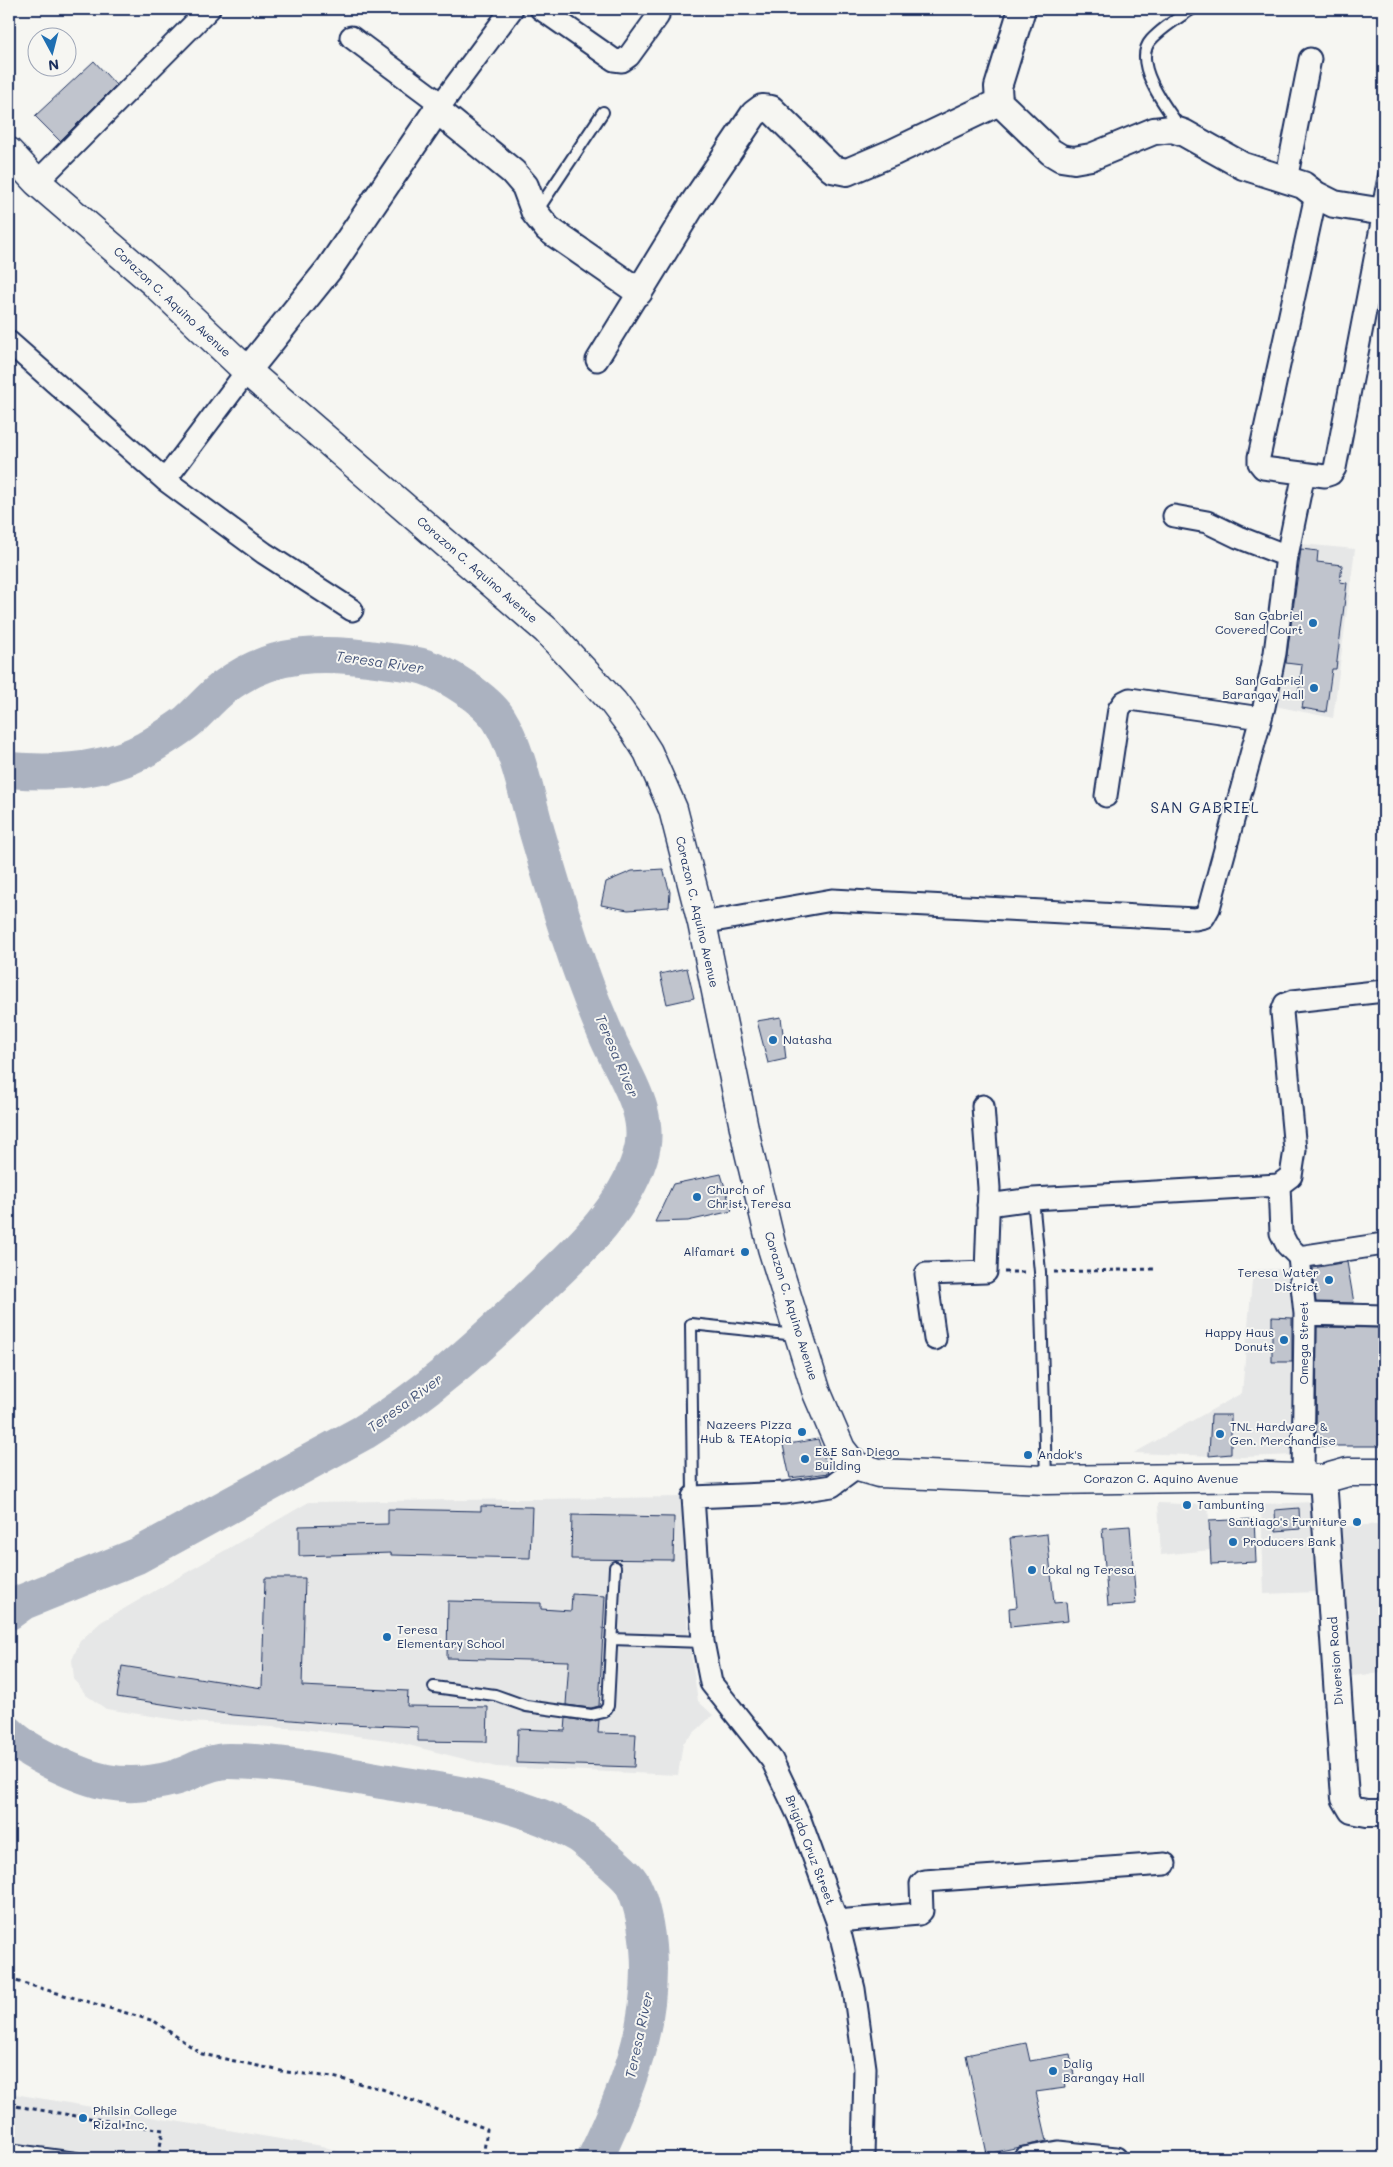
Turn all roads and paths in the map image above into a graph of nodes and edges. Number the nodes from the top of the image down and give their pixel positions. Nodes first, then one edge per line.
1 (209, 9) edge
2 (512, 9) edge
3 (541, 9) edge
4 (1022, 9) edge
5 (1192, 9) edge
6 (658, 16) dead end
7 (351, 37) dead end
8 (1310, 59) dead end
9 (999, 102) junction
10 (439, 107) junction
11 (603, 112) dead end
12 (1184, 133) junction
13 (9, 152) edge
14 (1384, 175) edge
15 (1286, 180) junction
16 (37, 182) junction
17 (1316, 195) junction
18 (1381, 212) edge
19 (535, 214) junction
20 (639, 292) junction
21 (9, 342) edge
22 (596, 360) dead end
23 (247, 372) junction
24 (1304, 473) junction
25 (165, 480) junction
26 (1174, 516) dead end
27 (1287, 556) junction
28 (352, 610) dead end
29 (1261, 718) junction
30 (1106, 796) dead end
31 (702, 923) junction
32 (1384, 991) edge
33 (983, 1106) dead end
34 (1279, 1185) junction
35 (1033, 1199) junction
36 (988, 1205) junction
37 (1384, 1244) edge
38 (1299, 1257) junction
39 (1154, 1269) dead end
40 (986, 1272) junction
41 (1040, 1272) junction
42 (1305, 1314) junction
43 (1384, 1316) edge
44 (800, 1336) junction
45 (936, 1339) dead end
46 (858, 1467) junction
47 (1384, 1472) edge
48 (1313, 1478) junction
49 (1046, 1480) junction
50 (1384, 1490) edge
51 (692, 1497) junction
52 (615, 1567) dead end
53 (611, 1639) junction
54 (703, 1642) junction
55 (434, 1687) dead end
56 (1384, 1813) edge
57 (1165, 1864) dead end
58 (837, 1921) junction
59 (9, 1979) edge
60 (9, 2105) edge
61 (9, 2149) edge
62 (76, 2158) edge
63 (158, 2158) edge
64 (483, 2158) edge
65 (863, 2158) edge
66 (1024, 2158) edge
67 (1116, 2158) edge

1 - 16 street
2 - 10 street
3 - 6 street
4 - 9 street
5 - 12 lane
7 - 10 street
8 - 15 street
9 - 12 street
9 - 20 street
10 - 19 street
10 - 23 street
11 - 19 lane
12 - 15 street
13 - 16 main road, Corazon C. Aquino Avenue
14 - 18 lane
15 - 17 street
16 - 23 main road, Corazon C. Aquino Avenue
17 - 18 street
17 - 24 street
18 - 24 street
19 - 20 street
20 - 22 street
21 - 25 street
23 - 25 street
23 - 31 main road, Corazon C. Aquino Avenue
24 - 27 street
25 - 28 street
26 - 27 street
27 - 29 street
29 - 30 street
29 - 31 street
31 - 44 main road, Corazon C. Aquino Avenue
32 - 34 street
33 - 36 street
34 - 35 street
34 - 38 street
35 - 36 street
35 - 41 lane
36 - 40 street
37 - 38 street
38 - 42 street, Omega Street
39 - 41 path
40 - 41 path
40 - 45 street
41 - 49 lane
42 - 43 street
42 - 48 street, Omega Street
44 - 46 main road, Corazon C. Aquino Avenue
44 - 51 lane
46 - 49 main road, Corazon C. Aquino Avenue
46 - 51 street
47 - 48 main road, Corazon C. Aquino Avenue
48 - 49 main road, Corazon C. Aquino Avenue
48 - 50 main road, Corazon C. Aquino Avenue
48 - 56 street, Diversion Road
51 - 54 street, Brigido Cruz Street
52 - 53 lane
53 - 54 lane
53 - 55 lane
54 - 58 street, Brigido Cruz Street
57 - 58 street
58 - 65 street, Brigido Cruz Street
59 - 64 path
60 - 63 path
61 - 62 lane
66 - 67 street

